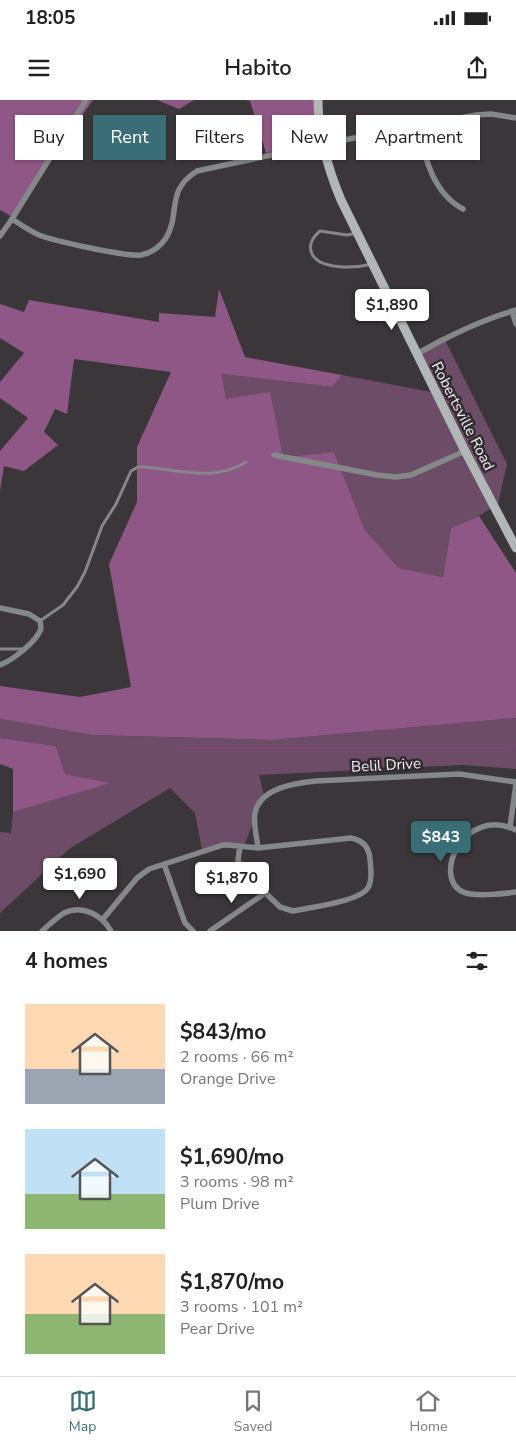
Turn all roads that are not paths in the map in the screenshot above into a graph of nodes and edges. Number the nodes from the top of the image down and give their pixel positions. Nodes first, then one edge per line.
1 (86, 100) edge
2 (318, 100) edge
3 (319, 115) edge
4 (476, 115) edge
5 (516, 118) edge
6 (272, 155) edge
7 (327, 160) edge
8 (426, 160) edge
9 (463, 209) dead end
10 (12, 219) junction
11 (357, 233) junction
12 (0, 236) edge
13 (372, 263) junction
14 (514, 310) edge
15 (516, 324) edge
16 (417, 354) junction
17 (465, 451) junction
18 (274, 454) dead end
19 (246, 462) dead end
20 (516, 548) edge
21 (0, 608) edge
22 (40, 621) junction
23 (24, 648) junction
24 (0, 649) edge
25 (0, 664) edge
26 (516, 783) edge
27 (510, 827) junction
28 (516, 830) edge
29 (243, 847) junction
30 (258, 848) junction
31 (164, 864) junction
32 (516, 892) edge
33 (264, 893) junction
34 (103, 919) junction
35 (42, 931) edge
36 (111, 931) edge
37 (193, 931) edge
38 (210, 931) edge

1 - 10 street
2 - 3 street, Robertsville Road
4 - 5 street
6 - 10 street
7 - 11 street, Robertsville Road
8 - 9 street
10 - 12 street
11 - 13 street, Robertsville Road
11 - 13 lane
13 - 16 street, Robertsville Road
14 - 15 street
14 - 16 street
16 - 17 street, Robertsville Road
17 - 18 street
17 - 20 street, Robertsville Road
19 - 22 lane
21 - 22 street
22 - 23 street
23 - 24 lane
23 - 25 street
26 - 27 street
26 - 30 street, Belil Drive
27 - 28 street
27 - 32 street
29 - 30 street
29 - 31 street
29 - 33 street
30 - 33 street
31 - 34 street
31 - 37 street
33 - 38 street
34 - 35 street
34 - 36 street

